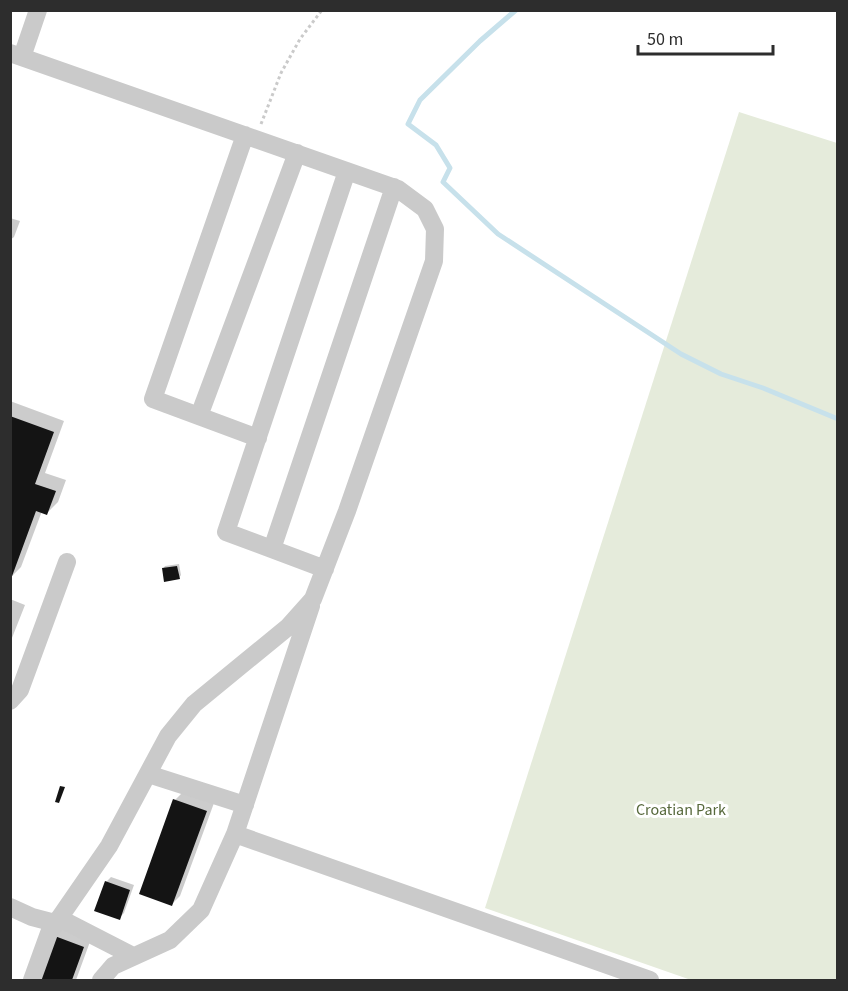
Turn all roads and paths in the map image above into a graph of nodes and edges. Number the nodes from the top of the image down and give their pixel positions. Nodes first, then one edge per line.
1 (38, 10) edge
2 (322, 10) edge
3 (16, 55) edge
4 (250, 137) junction
5 (297, 153) junction
6 (347, 171) junction
7 (394, 187) junction
8 (199, 416) junction
9 (258, 438) junction
10 (272, 549) junction
11 (67, 562) dead end
12 (325, 569) junction
13 (313, 599) junction
14 (10, 701) edge
15 (148, 774) junction
16 (245, 805) junction
17 (235, 834) junction
18 (10, 907) edge
19 (57, 920) junction
20 (133, 956) junction
21 (32, 981) edge
22 (101, 981) edge
23 (650, 981) edge

1 - 3 lane
2 - 4 path
3 - 4 lane
4 - 5 lane
4 - 8 lane
5 - 6 lane
5 - 8 lane
6 - 7 lane
6 - 9 lane
7 - 10 lane
7 - 12 lane
8 - 9 lane
9 - 10 lane
10 - 12 lane
11 - 14 lane
12 - 13 lane
13 - 15 lane
13 - 16 lane
15 - 16 lane
15 - 19 lane
16 - 17 lane
17 - 20 lane
17 - 23 lane
18 - 19 lane
19 - 20 lane
19 - 21 lane
20 - 22 lane

